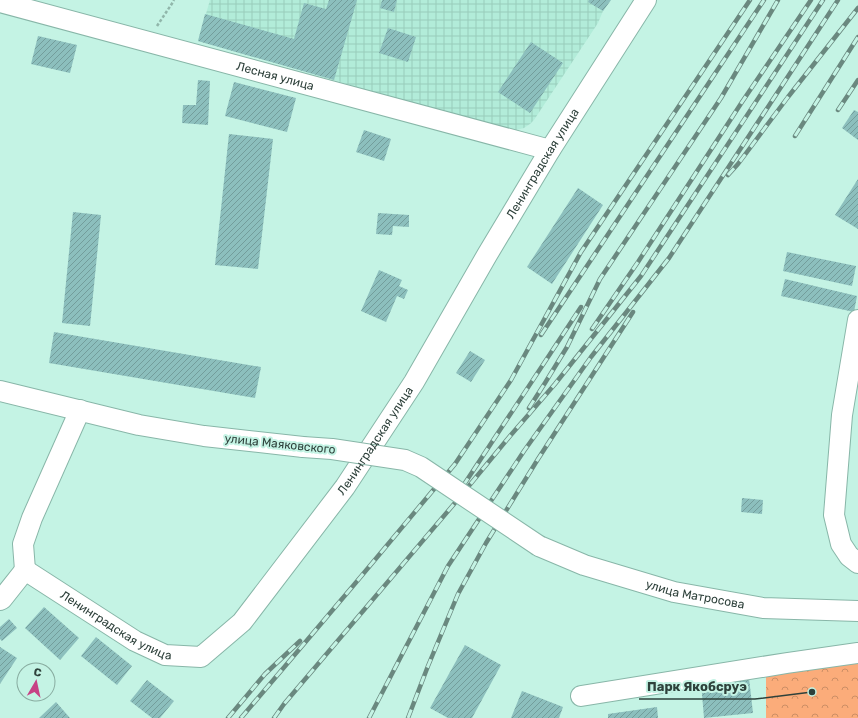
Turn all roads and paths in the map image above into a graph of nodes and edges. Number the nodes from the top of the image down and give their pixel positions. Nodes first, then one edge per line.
1 (174, 0) edge
2 (646, 0) edge
3 (0, 2) edge
4 (146, 41) junction
5 (550, 150) junction
6 (858, 320) edge
7 (0, 391) edge
8 (80, 410) junction
9 (538, 546) joint
10 (858, 563) edge
11 (25, 570) junction
12 (0, 600) edge
13 (858, 611) edge
14 (858, 653) edge
15 (581, 696) dead end

1 - 4 path
2 - 5 street, Ленинградская улица
3 - 4 street, Лесная улица
4 - 5 street, Лесная улица
5 - 11 street, Ленинградская улица
6 - 10 street
7 - 8 street, улица Маяковского
8 - 9 street, улица Маяковского, bridge
8 - 11 street
9 - 13 street, улица Матросова
11 - 12 street
14 - 15 street

